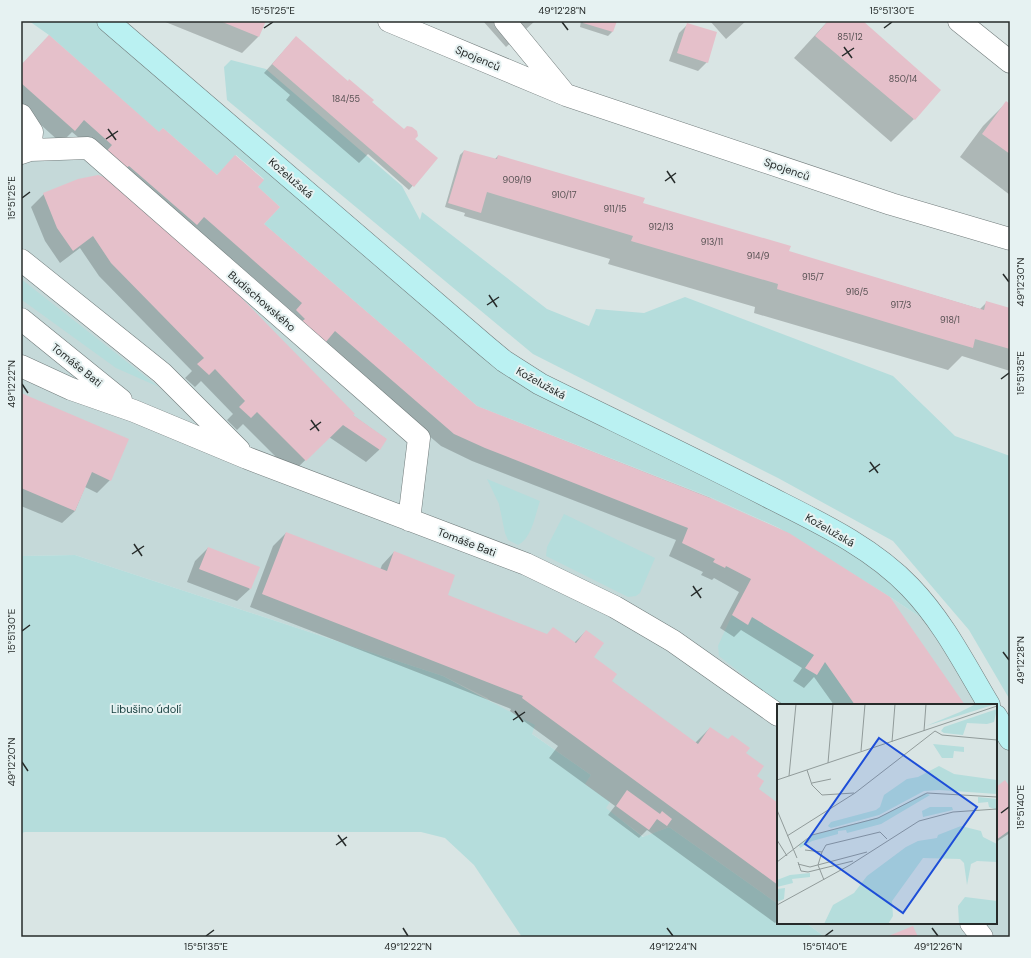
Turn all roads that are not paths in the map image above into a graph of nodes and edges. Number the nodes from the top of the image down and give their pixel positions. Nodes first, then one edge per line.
1 (108, 21) edge
2 (389, 21) edge
3 (505, 21) edge
4 (959, 21) edge
5 (1010, 62) edge
6 (566, 95) junction
7 (21, 115) edge
8 (25, 152) edge
9 (1010, 239) edge
10 (21, 260) edge
11 (21, 319) edge
12 (21, 366) edge
13 (134, 411) junction
14 (247, 458) junction
15 (409, 520) junction
16 (988, 704) edge
17 (777, 714) edge
18 (997, 718) edge
19 (1010, 739) edge
20 (972, 924) edge
21 (982, 937) edge

1 - 16 main road, Koželužská
2 - 6 street, Spojenců
3 - 6 street
4 - 5 street
6 - 9 street, Spojenců
7 - 8 street
8 - 15 street, Budischowského
10 - 14 street
11 - 13 street, Tomáše Bati
12 - 13 street, Tomáše Bati
13 - 14 street, Tomáše Bati
14 - 15 street, Tomáše Bati
15 - 17 street, Tomáše Bati
18 - 19 main road
20 - 21 street

